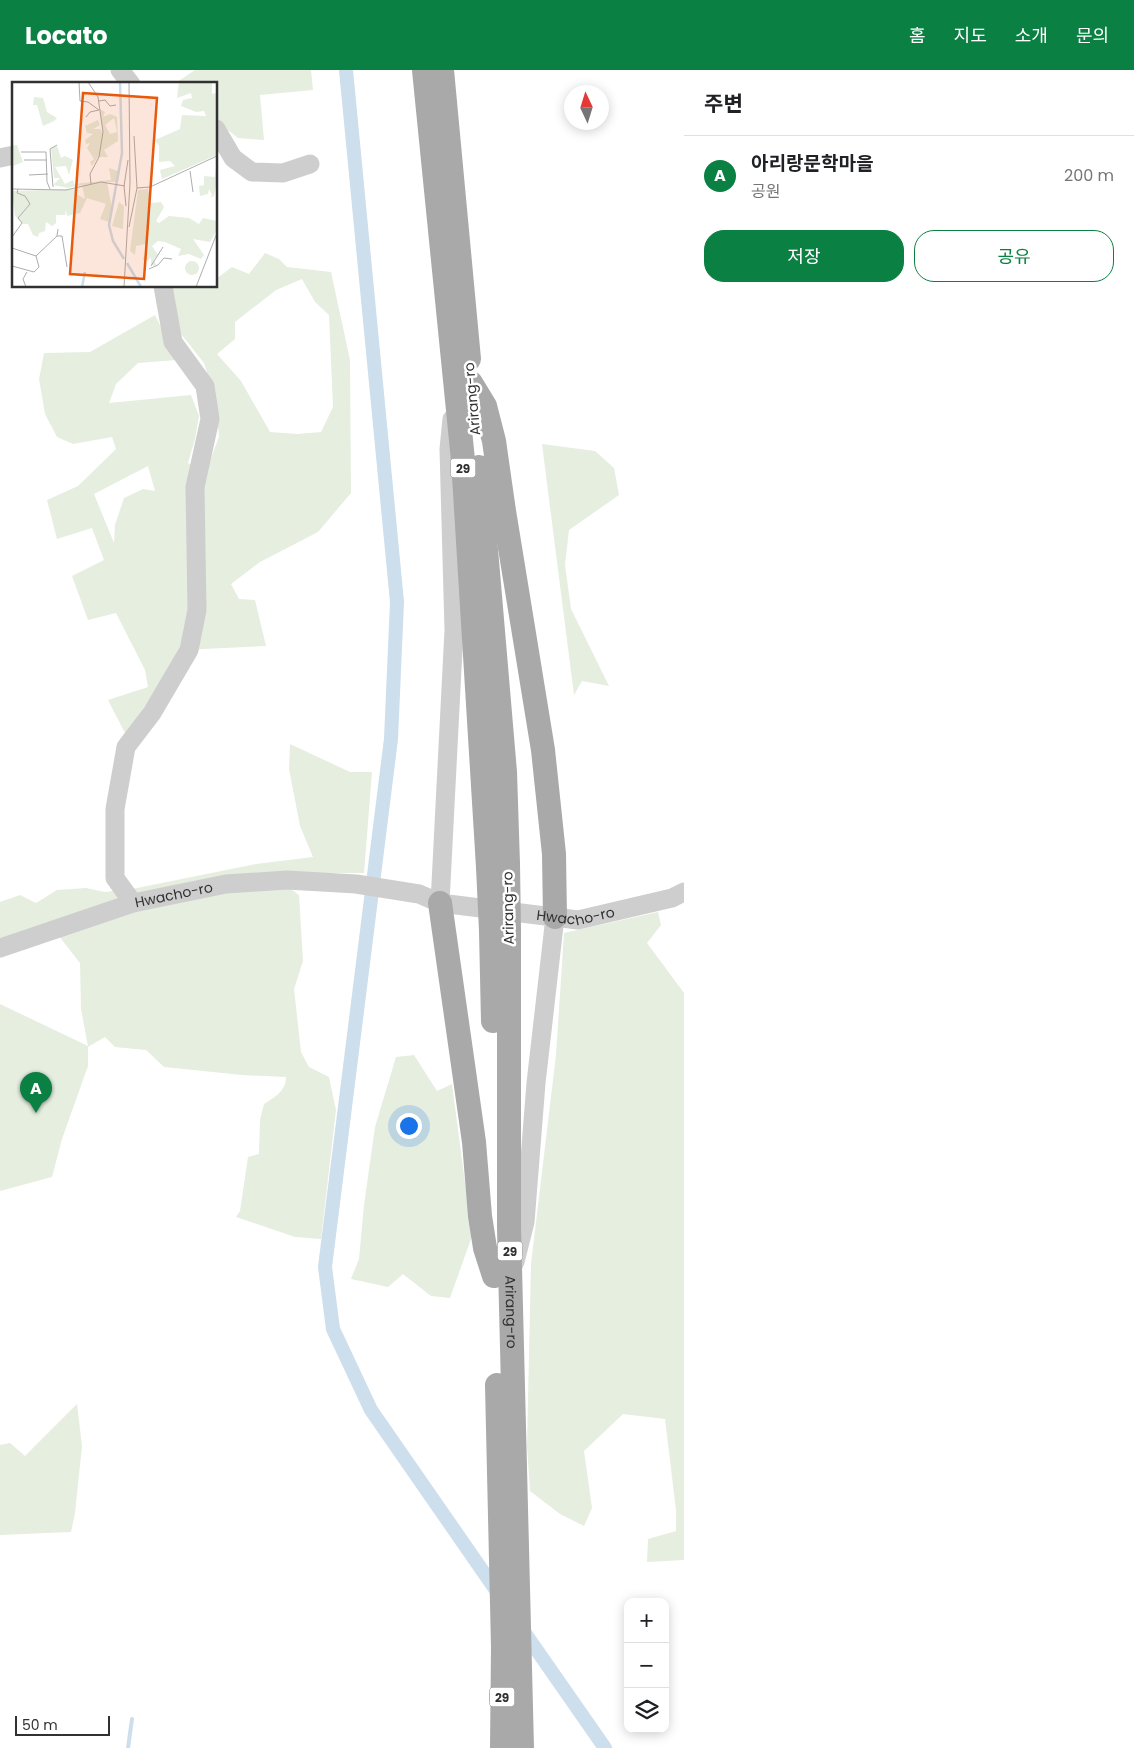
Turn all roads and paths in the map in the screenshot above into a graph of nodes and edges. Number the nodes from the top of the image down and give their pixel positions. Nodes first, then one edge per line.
1 (120, 70) edge
2 (424, 70) edge
3 (442, 70) edge
4 (129, 82) edge
5 (218, 133) edge
6 (310, 164) dead end
7 (163, 288) edge
8 (463, 387) junction
9 (684, 892) edge
10 (440, 902) junction
11 (133, 903) junction
12 (555, 917) junction
13 (0, 948) edge
14 (502, 1278) junction
15 (502, 1748) edge
16 (522, 1748) edge

1 - 4 street
2 - 8 main road, Arirang-ro / 29
3 - 8 main road, Arirang-ro / 29
5 - 6 street
7 - 11 street
8 - 10 street
8 - 12 main road
8 - 14 main road, Arirang-ro / 29, bridge
9 - 12 street, Hwacho-ro
10 - 11 street, Hwacho-ro
10 - 12 street, Hwacho-ro
10 - 14 main road
11 - 13 street, Hwacho-ro
12 - 14 street
14 - 15 main road, Arirang-ro / 29
14 - 16 main road, Arirang-ro / 29

